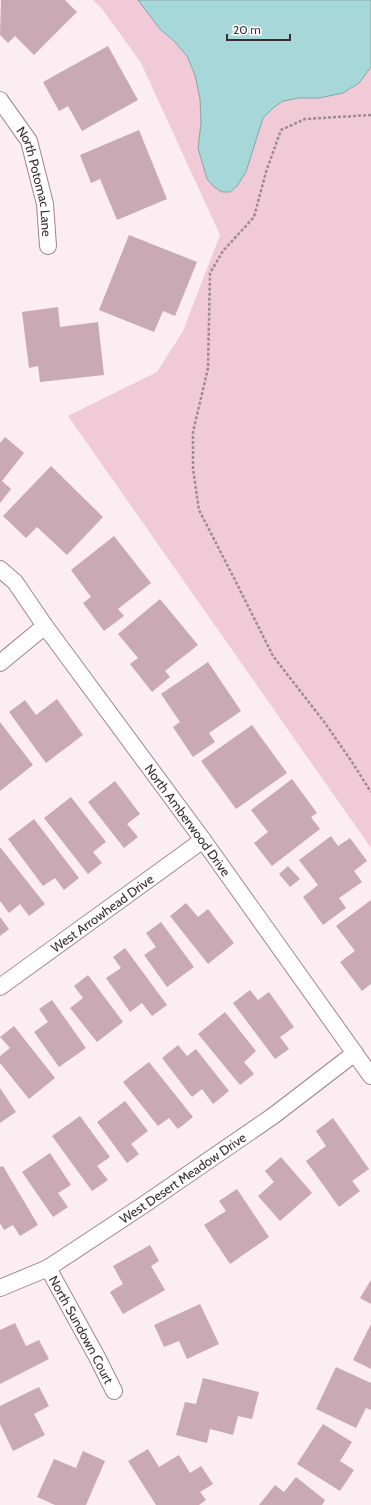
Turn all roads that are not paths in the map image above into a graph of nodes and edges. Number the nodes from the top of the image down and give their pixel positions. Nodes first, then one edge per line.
1 (0, 100) edge
2 (48, 246) dead end
3 (0, 569) edge
4 (45, 626) junction
5 (0, 663) edge
6 (203, 840) junction
7 (0, 987) edge
8 (355, 1053) junction
9 (371, 1076) edge
10 (48, 1268) junction
11 (0, 1288) edge
12 (114, 1391) dead end

1 - 2 street, North Potomac Lane
3 - 4 street, North Amberwood Drive
4 - 5 street
4 - 6 street, North Amberwood Drive
6 - 7 street, West Arrowhead Drive
6 - 8 street, North Amberwood Drive
8 - 9 street, North Amberwood Drive
8 - 10 street, West Desert Meadow Drive
10 - 11 street, West Desert Meadow Drive
10 - 12 street, North Sundown Court

